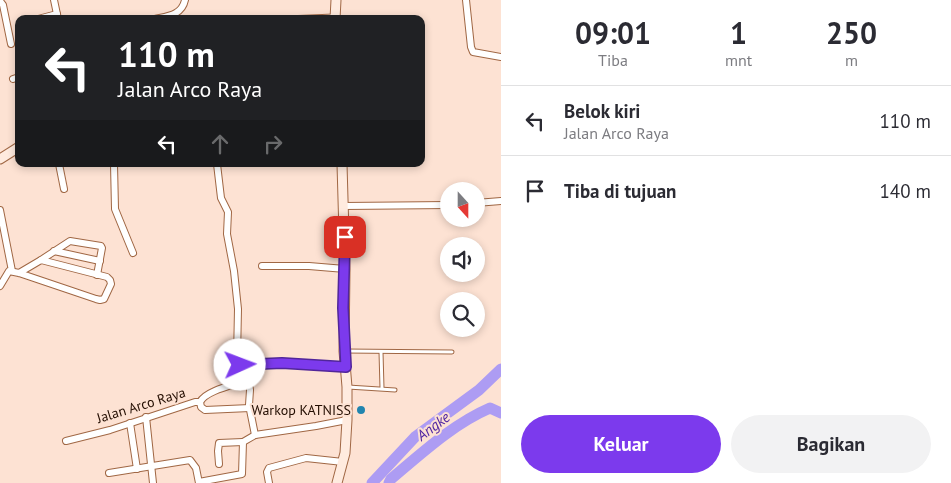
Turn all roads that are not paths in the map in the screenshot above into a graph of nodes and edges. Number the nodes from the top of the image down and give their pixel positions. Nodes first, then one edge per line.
1 (54, 0) edge
2 (185, 0) edge
3 (336, 0) edge
4 (466, 0) edge
5 (0, 1) edge
6 (57, 15) edge
7 (179, 15) edge
8 (335, 15) edge
9 (11, 44) dead end
10 (501, 56) edge
11 (15, 149) edge
12 (0, 156) edge
13 (60, 167) edge
14 (114, 167) edge
15 (216, 167) edge
16 (342, 167) edge
17 (64, 189) dead end
18 (501, 201) edge
19 (485, 202) edge
20 (440, 205) edge
21 (344, 206) junction
22 (0, 210) edge
23 (54, 251) junction
24 (133, 253) dead end
25 (41, 260) junction
26 (100, 261) junction
27 (262, 266) dead end
28 (345, 269) junction
29 (0, 272) edge
30 (13, 272) junction
31 (98, 274) junction
32 (0, 286) edge
33 (344, 351) junction
34 (381, 352) junction
35 (452, 352) dead end
36 (246, 365) junction
37 (346, 367) junction
38 (248, 380) junction
39 (347, 387) junction
40 (382, 388) junction
41 (395, 390) dead end
42 (200, 402) junction
43 (250, 408) junction
44 (146, 418) junction
45 (347, 420) junction
46 (130, 423) junction
47 (255, 434) junction
48 (66, 441) dead end
49 (243, 442) junction
50 (343, 462) junction
51 (219, 464) dead end
52 (152, 465) junction
53 (137, 468) junction
54 (109, 473) dead end
55 (199, 482) edge
56 (153, 483) edge
57 (269, 483) edge
58 (337, 483) edge

1 - 6 street
2 - 7 street
3 - 8 main road
4 - 10 street
5 - 9 street
11 - 12 main road
13 - 17 street
14 - 24 street
15 - 36 street
16 - 21 main road
18 - 19 street
20 - 21 street
21 - 28 main road
22 - 30 street
23 - 25 street
23 - 26 street
23 - 26 street
25 - 30 street
25 - 31 street
26 - 31 street
27 - 28 street
28 - 33 main road
29 - 30 street
30 - 31 street
30 - 32 street
33 - 34 lane
33 - 37 main road
34 - 35 lane
34 - 40 lane
36 - 37 street
36 - 38 street
37 - 39 main road
38 - 42 street
38 - 43 street
39 - 40 lane
39 - 45 main road
40 - 41 lane
42 - 43 street, Jalan Arco Raya
42 - 44 street, Jalan Arco Raya
43 - 47 street
44 - 46 street, Jalan Arco Raya
44 - 52 street
45 - 47 street
45 - 50 main road
46 - 48 street, Jalan Arco Raya
46 - 53 street
47 - 49 street
49 - 51 street
49 - 55 street
50 - 57 street
50 - 58 main road
52 - 53 street
52 - 55 street
52 - 56 street
53 - 54 street

